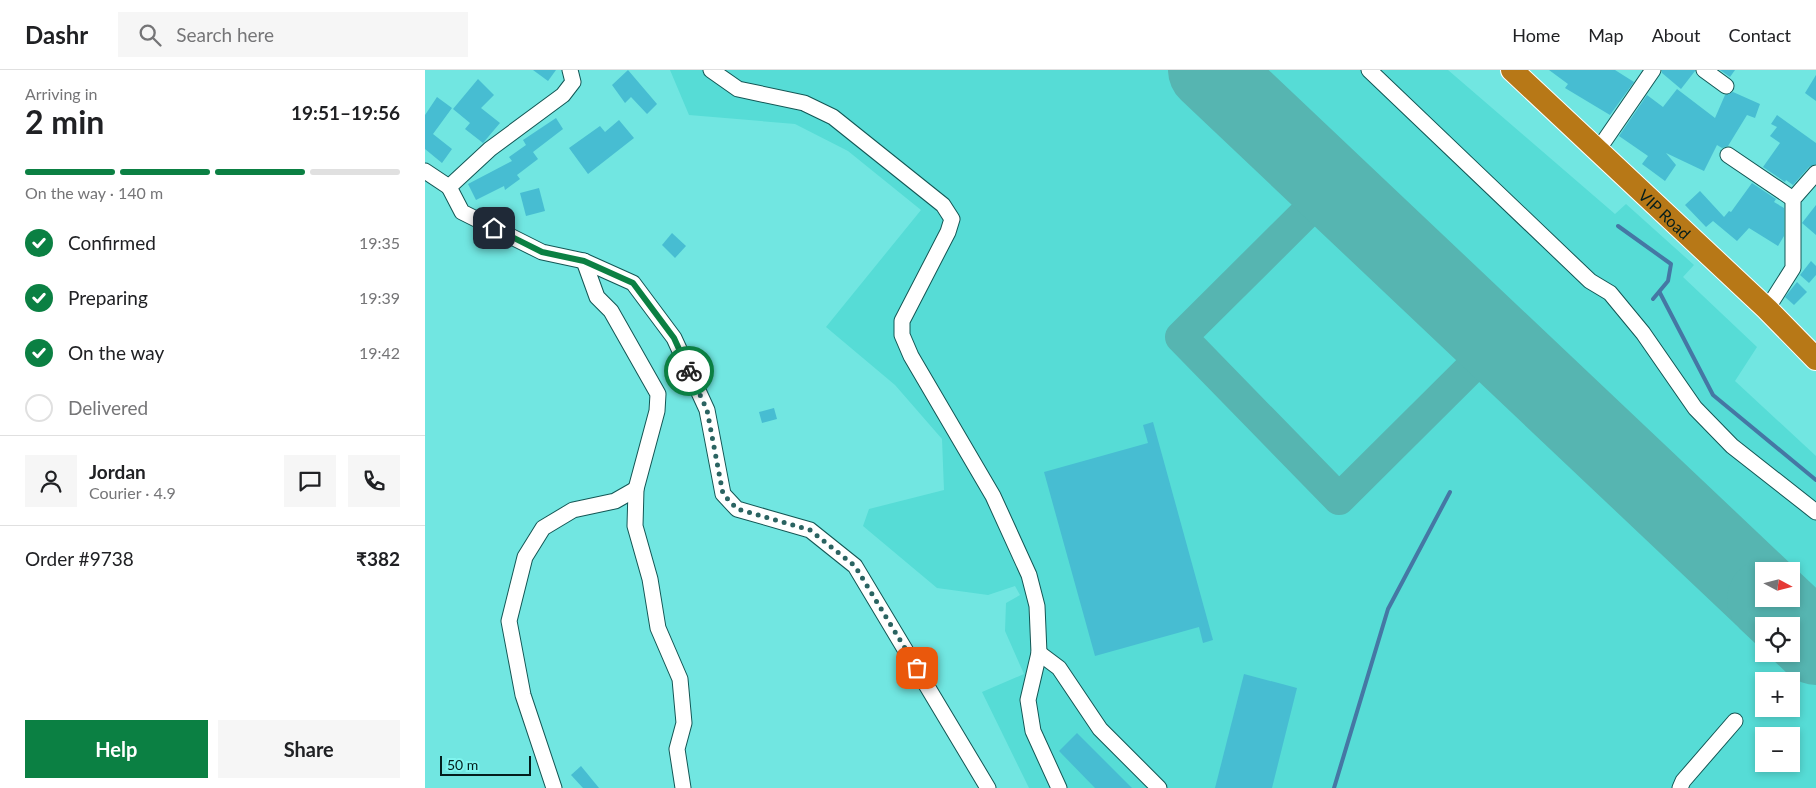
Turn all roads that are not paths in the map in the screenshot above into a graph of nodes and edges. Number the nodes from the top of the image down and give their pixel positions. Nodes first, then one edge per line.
1 (570, 70) edge
2 (711, 70) edge
3 (1369, 70) edge
4 (1512, 70) edge
5 (1653, 70) edge
6 (1704, 70) edge
7 (1726, 86) dead end
8 (1598, 150) junction
9 (1728, 155) dead end
10 (425, 171) edge
11 (1816, 173) edge
12 (449, 187) junction
13 (1793, 199) junction
14 (584, 261) junction
15 (1767, 309) junction
16 (1816, 359) edge
17 (635, 489) junction
18 (1816, 512) edge
19 (1039, 653) junction
20 (1735, 721) dead end
21 (554, 788) edge
22 (683, 788) edge
23 (988, 788) edge
24 (1059, 788) edge
25 (1159, 788) edge
26 (1680, 788) edge

1 - 12 street
2 - 19 street
3 - 18 street
4 - 8 highway, VIP Road
5 - 8 street
6 - 7 street
8 - 15 highway, VIP Road
9 - 13 street
10 - 12 street
11 - 13 street
12 - 14 street
13 - 15 street
14 - 17 street
14 - 23 street
15 - 16 highway, VIP Road
17 - 21 street
17 - 22 street
19 - 24 street
19 - 25 street
20 - 26 street

